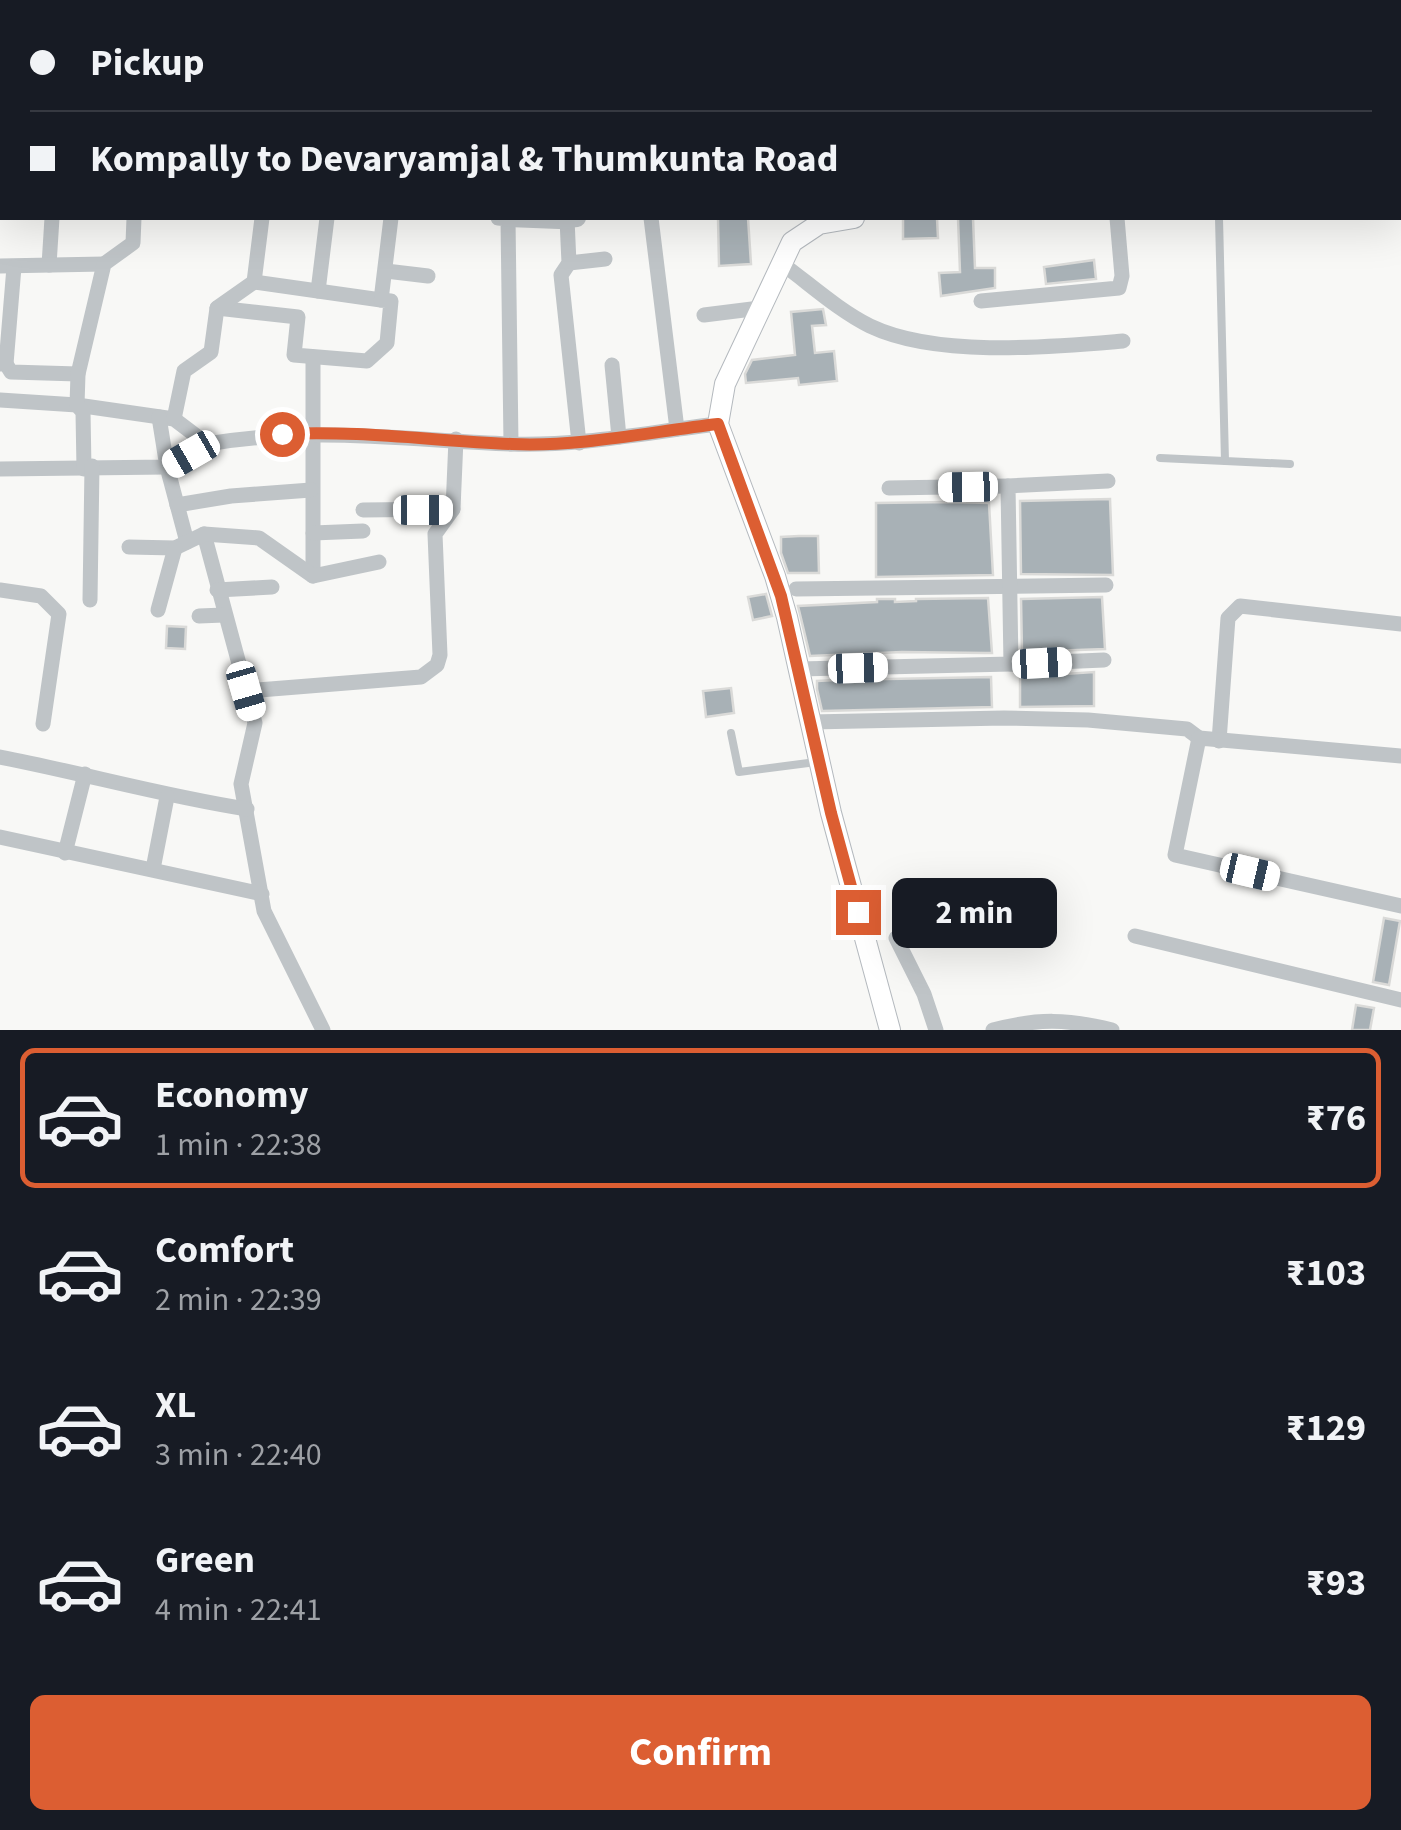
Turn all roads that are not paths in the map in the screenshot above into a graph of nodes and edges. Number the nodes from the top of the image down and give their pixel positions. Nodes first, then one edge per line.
1 (52, 220) edge
2 (134, 220) edge
3 (262, 220) edge
4 (326, 220) edge
5 (391, 220) edge
6 (508, 220) edge
7 (572, 220) edge
8 (651, 220) edge
9 (1117, 220) edge
10 (1219, 220) edge
11 (816, 221) edge
12 (606, 259) dead end
13 (104, 264) junction
14 (569, 264) junction
15 (781, 264) junction
16 (48, 265) junction
17 (7, 266) edge
18 (386, 271) junction
19 (428, 276) dead end
20 (254, 282) junction
21 (318, 291) junction
22 (382, 300) junction
23 (982, 300) dead end
24 (218, 308) junction
25 (760, 308) junction
26 (704, 314) dead end
27 (1124, 341) dead end
28 (312, 357) junction
29 (3, 364) edge
30 (612, 364) dead end
31 (78, 374) junction
32 (0, 400) edge
33 (76, 405) junction
34 (167, 418) junction
35 (718, 424) junction
36 (678, 429) junction
37 (312, 433) junction
38 (456, 438) junction
39 (620, 438) junction
40 (207, 444) junction
41 (511, 444) junction
42 (579, 444) junction
43 (1160, 458) dead end
44 (1225, 461) junction
45 (1290, 464) dead end
46 (88, 467) junction
47 (167, 468) junction
48 (0, 469) edge
49 (1108, 482) dead end
50 (1008, 486) junction
51 (889, 488) dead end
52 (311, 490) junction
53 (177, 505) junction
54 (453, 509) junction
55 (363, 510) dead end
56 (364, 531) dead end
57 (313, 532) junction
58 (204, 534) junction
59 (181, 545) junction
60 (129, 547) dead end
61 (379, 562) dead end
62 (313, 576) junction
63 (1106, 585) dead end
64 (272, 587) dead end
65 (1008, 587) junction
66 (796, 589) dead end
67 (0, 590) edge
68 (217, 590) junction
69 (90, 600) dead end
70 (158, 610) dead end
71 (224, 615) junction
72 (198, 616) dead end
73 (1401, 624) edge
74 (1104, 660) dead end
75 (1012, 664) junction
76 (799, 669) junction
77 (246, 691) junction
78 (811, 722) junction
79 (43, 724) dead end
80 (731, 733) dead end
81 (1198, 738) junction
82 (1219, 741) junction
83 (1401, 756) edge
84 (0, 757) edge
85 (820, 762) junction
86 (85, 774) junction
87 (168, 797) junction
88 (246, 810) junction
89 (0, 837) edge
90 (65, 852) junction
91 (153, 870) junction
92 (262, 894) junction
93 (1400, 901) edge
94 (1135, 936) dead end
95 (896, 938) dead end
96 (1401, 1000) edge
97 (322, 1030) edge
98 (890, 1030) edge
99 (936, 1030) edge
100 (994, 1030) edge
101 (1112, 1030) edge

1 - 16 street
2 - 13 street
3 - 20 street
4 - 21 street
5 - 18 street
6 - 41 street
7 - 14 street
8 - 36 street
9 - 23 street
10 - 44 lane
11 - 15 main road
12 - 14 street
13 - 16 street
13 - 31 street
14 - 42 street
15 - 25 main road
15 - 27 street
16 - 17 street
17 - 29 street
18 - 19 street
18 - 22 street
20 - 21 street
20 - 24 street
21 - 22 street
22 - 28 street
24 - 28 street
24 - 34 street
25 - 26 street
25 - 35 main road
28 - 37 street
29 - 31 street
30 - 39 street
31 - 33 street
32 - 33 street
33 - 34 street
33 - 46 street
34 - 40 street
34 - 47 street
35 - 36 street
35 - 76 main road
36 - 39 street
37 - 38 street
37 - 40 street
37 - 52 street
38 - 41 street
38 - 54 street
39 - 42 street
40 - 47 street
41 - 42 street
43 - 44 lane
44 - 45 lane
46 - 47 street
46 - 48 street
46 - 69 street
47 - 53 street
49 - 50 street
50 - 51 street
50 - 65 street
52 - 53 street
52 - 57 street
53 - 59 street
54 - 55 street
54 - 77 street
56 - 57 street
57 - 62 street
58 - 59 street
58 - 62 street
58 - 68 street
59 - 60 street
59 - 70 street
61 - 62 street
63 - 65 street
64 - 68 street
65 - 66 street
65 - 75 street
67 - 79 street
68 - 71 street
71 - 72 street
71 - 77 street
73 - 82 street
74 - 75 street
75 - 76 street
76 - 78 main road
77 - 88 street
78 - 81 street
78 - 85 main road
80 - 85 lane
81 - 82 street
81 - 93 street
82 - 83 street
84 - 86 street
85 - 98 main road
86 - 87 street
86 - 90 street
87 - 88 street
87 - 91 street
88 - 92 street
89 - 90 street
90 - 91 street
91 - 92 street
92 - 97 street
94 - 96 street
95 - 99 street
100 - 101 street

